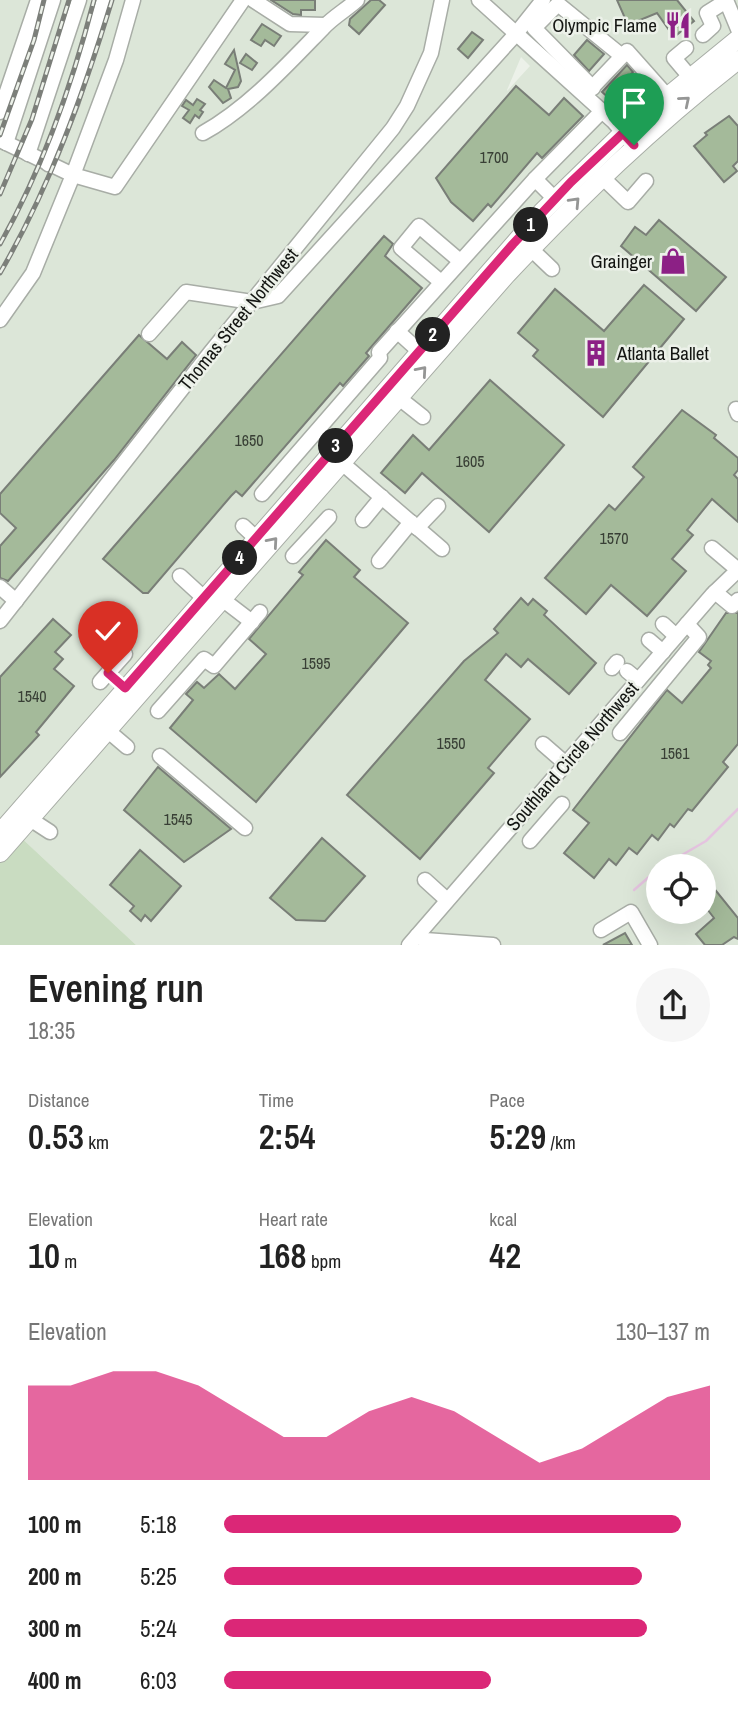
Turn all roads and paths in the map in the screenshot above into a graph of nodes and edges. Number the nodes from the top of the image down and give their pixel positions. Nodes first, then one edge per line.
1 (38, 0) edge
2 (53, 0) edge
3 (79, 0) edge
4 (104, 0) edge
5 (132, 0) edge
6 (243, 0) edge
7 (253, 0) edge
8 (357, 0) edge
9 (442, 0) edge
10 (479, 0) edge
11 (543, 0) edge
12 (726, 0) edge
13 (325, 25) junction
14 (738, 29) edge
15 (515, 35) junction
16 (703, 35) dead end
17 (738, 39) edge
18 (685, 48) dead end
19 (622, 57) junction
20 (738, 60) edge
21 (690, 77) junction
22 (589, 91) junction
23 (667, 96) junction
24 (602, 111) junction
25 (0, 112) edge
26 (203, 133) dead end
27 (629, 139) junction
28 (3, 141) edge
29 (27, 154) junction
30 (48, 164) junction
31 (73, 176) junction
32 (601, 176) junction
33 (535, 179) junction
34 (646, 181) dead end
35 (555, 199) junction
36 (531, 249) junction
37 (460, 261) junction
38 (552, 269) dead end
39 (441, 282) junction
40 (252, 302) junction
41 (0, 320) edge
42 (397, 331) junction
43 (149, 334) dead end
44 (419, 351) junction
45 (399, 398) junction
46 (424, 416) dead end
47 (324, 423) junction
48 (343, 439) junction
49 (342, 463) junction
50 (382, 497) junction
51 (297, 503) junction
52 (438, 506) dead end
53 (363, 520) dead end
54 (414, 525) junction
55 (243, 526) dead end
56 (257, 538) junction
57 (712, 548) dead end
58 (442, 550) dead end
59 (293, 556) dead end
60 (379, 561) dead end
61 (738, 570) edge
62 (180, 576) dead end
63 (0, 587) edge
64 (715, 592) junction
65 (213, 598) junction
66 (738, 600) edge
67 (16, 601) junction
68 (0, 621) edge
69 (663, 624) dead end
70 (687, 624) junction
71 (676, 636) junction
72 (649, 640) dead end
73 (663, 652) junction
74 (125, 654) dead end
75 (125, 688) junction
76 (619, 702) junction
77 (158, 711) dead end
78 (635, 714) junction
79 (107, 730) junction
80 (620, 733) dead end
81 (542, 744) dead end
82 (127, 747) dead end
83 (160, 756) dead end
84 (566, 764) junction
85 (562, 804) dead end
86 (529, 806) junction
87 (30, 819) junction
88 (548, 820) junction
89 (245, 828) dead end
90 (1, 829) edge
91 (50, 832) dead end
92 (530, 841) dead end
93 (0, 853) edge
94 (425, 880) dead end
95 (447, 900) junction
96 (601, 930) dead end
97 (413, 940) edge
98 (493, 945) edge
99 (650, 945) edge

1 - 25 street
2 - 28 street
3 - 29 street
4 - 30 street
5 - 31 street
6 - 31 street
7 - 13 street
8 - 13 street
9 - 40 street, Thomas Street Northwest
10 - 15 street
11 - 15 street
12 - 14 street
12 - 16 street
13 - 26 street
15 - 22 street
15 - 40 street
17 - 21 main road
18 - 21 street
19 - 22 street
19 - 22 street
19 - 23 street
27 -> 20 main road
21 - 23 main road
22 - 24 street
23 - 27 main road
24 - 27 street
24 - 33 street
27 - 32 main road
27 - 35 main road
28 - 29 street
29 - 30 street
30 - 31 street
31 - 41 street
32 - 34 street
36 -> 32 main road
33 - 35 street
33 - 37 street
35 - 44 main road
36 - 38 street
45 -> 36 main road
37 - 39 street
37 - 39 street
39 - 42 street
40 - 43 street
40 - 67 street, Thomas Street Northwest
42 - 44 street
42 - 47 street
44 - 48 main road
45 - 46 street
45 - 49 main road
47 - 48 street
47 - 51 street
48 - 51 main road
49 - 50 street
49 - 51 main road
50 - 53 street
50 - 54 street
51 - 56 main road
51 - 59 street
65 -> 51 main road
52 - 54 street
54 - 58 street
54 - 60 street
55 - 56 street
56 - 65 main road
57 - 61 street
61 - 64 street, Southland Circle Northwest
62 - 65 street
63 - 67 street
64 - 66 street
64 - 70 street, Southland Circle Northwest
65 - 75 main road
65 - 77 street
65 - 79 main road
67 - 68 street, Thomas Street Northwest
69 - 71 street
70 - 71 street, Southland Circle Northwest
70 - 78 street
71 - 73 street, Southland Circle Northwest
72 - 73 street
73 - 76 street, Southland Circle Northwest
74 - 75 street
75 - 90 main road
76 - 78 street
76 - 84 street, Southland Circle Northwest
78 - 80 street
79 - 82 street
79 - 87 main road
81 - 84 street
83 - 89 street
84 - 86 street, Southland Circle Northwest
85 - 88 street
86 - 88 street
86 - 95 street, Southland Circle Northwest
87 - 91 street
87 - 93 main road
88 - 92 street
94 - 95 street
95 - 97 street, Southland Circle Northwest
96 - 99 street
97 - 98 street

